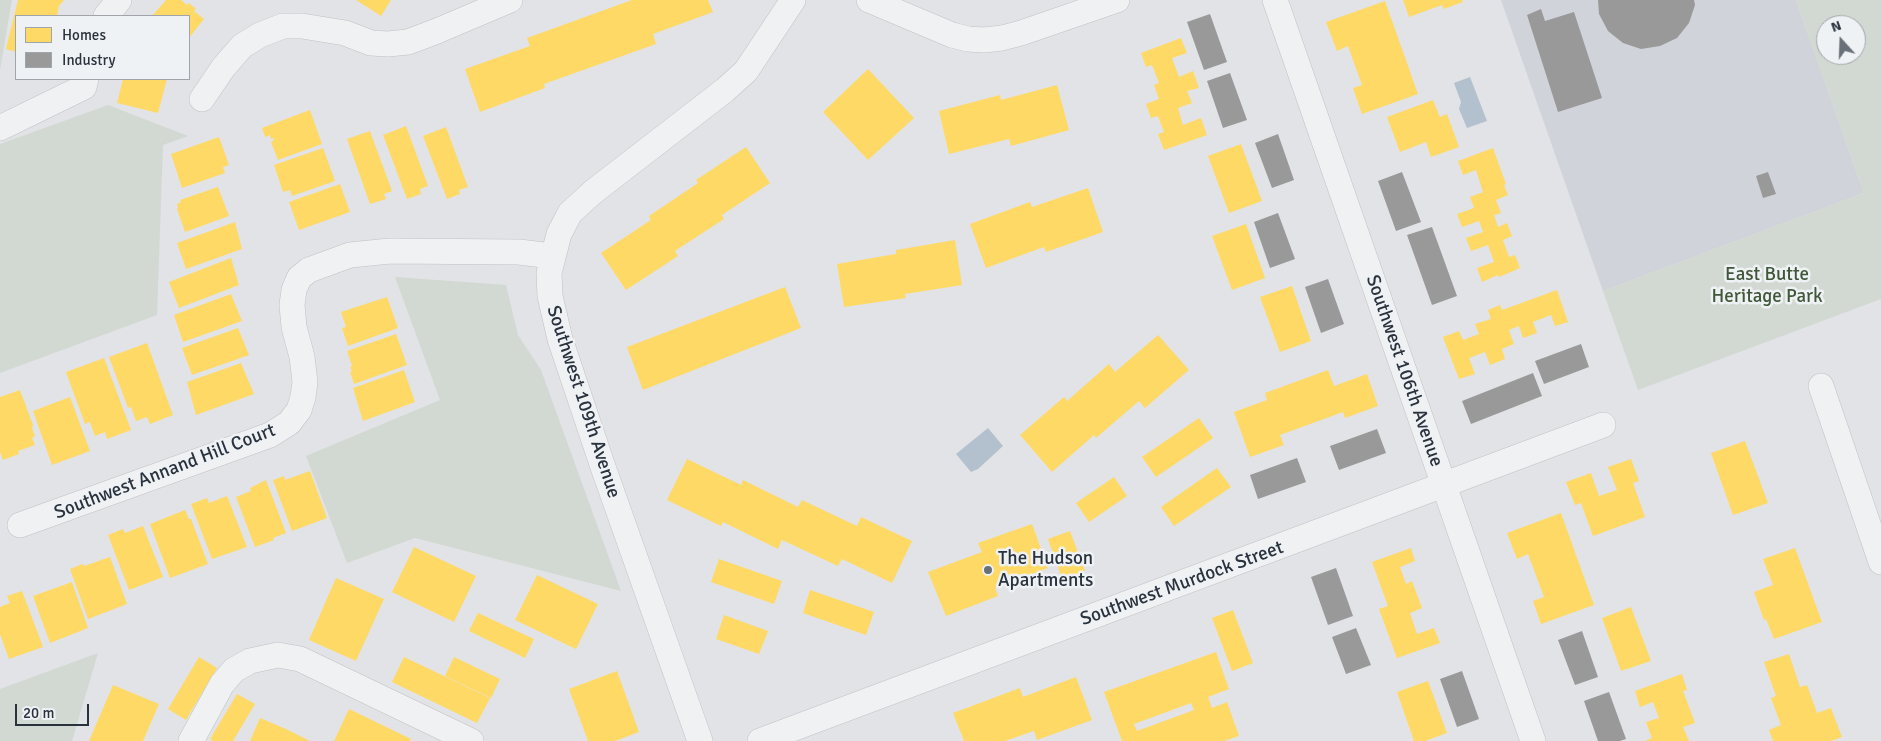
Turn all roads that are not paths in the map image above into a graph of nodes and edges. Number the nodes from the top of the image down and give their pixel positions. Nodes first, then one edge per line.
1 (119, 0) edge
2 (510, 0) edge
3 (793, 0) edge
4 (868, 0) edge
5 (1118, 0) edge
6 (1275, 0) edge
7 (107, 15) edge
8 (86, 80) edge
9 (202, 99) dead end
10 (0, 128) edge
11 (552, 256) junction
12 (1821, 386) dead end
13 (1603, 425) dead end
14 (1444, 485) junction
15 (20, 525) dead end
16 (1881, 562) edge
17 (191, 741) edge
18 (470, 741) edge
19 (700, 741) edge
20 (760, 741) edge
21 (1533, 741) edge

1 - 7 street
2 - 9 street
3 - 11 street, Southwest 109th Avenue
4 - 5 street
6 - 14 street, Southwest 106th Avenue
8 - 10 street
11 - 15 street, Southwest Annand Hill Court
11 - 19 street, Southwest 109th Avenue
12 - 16 street
13 - 14 street, Southwest Murdock Street
14 - 20 street, Southwest Murdock Street
14 - 21 street, Southwest 106th Avenue
17 - 18 street

